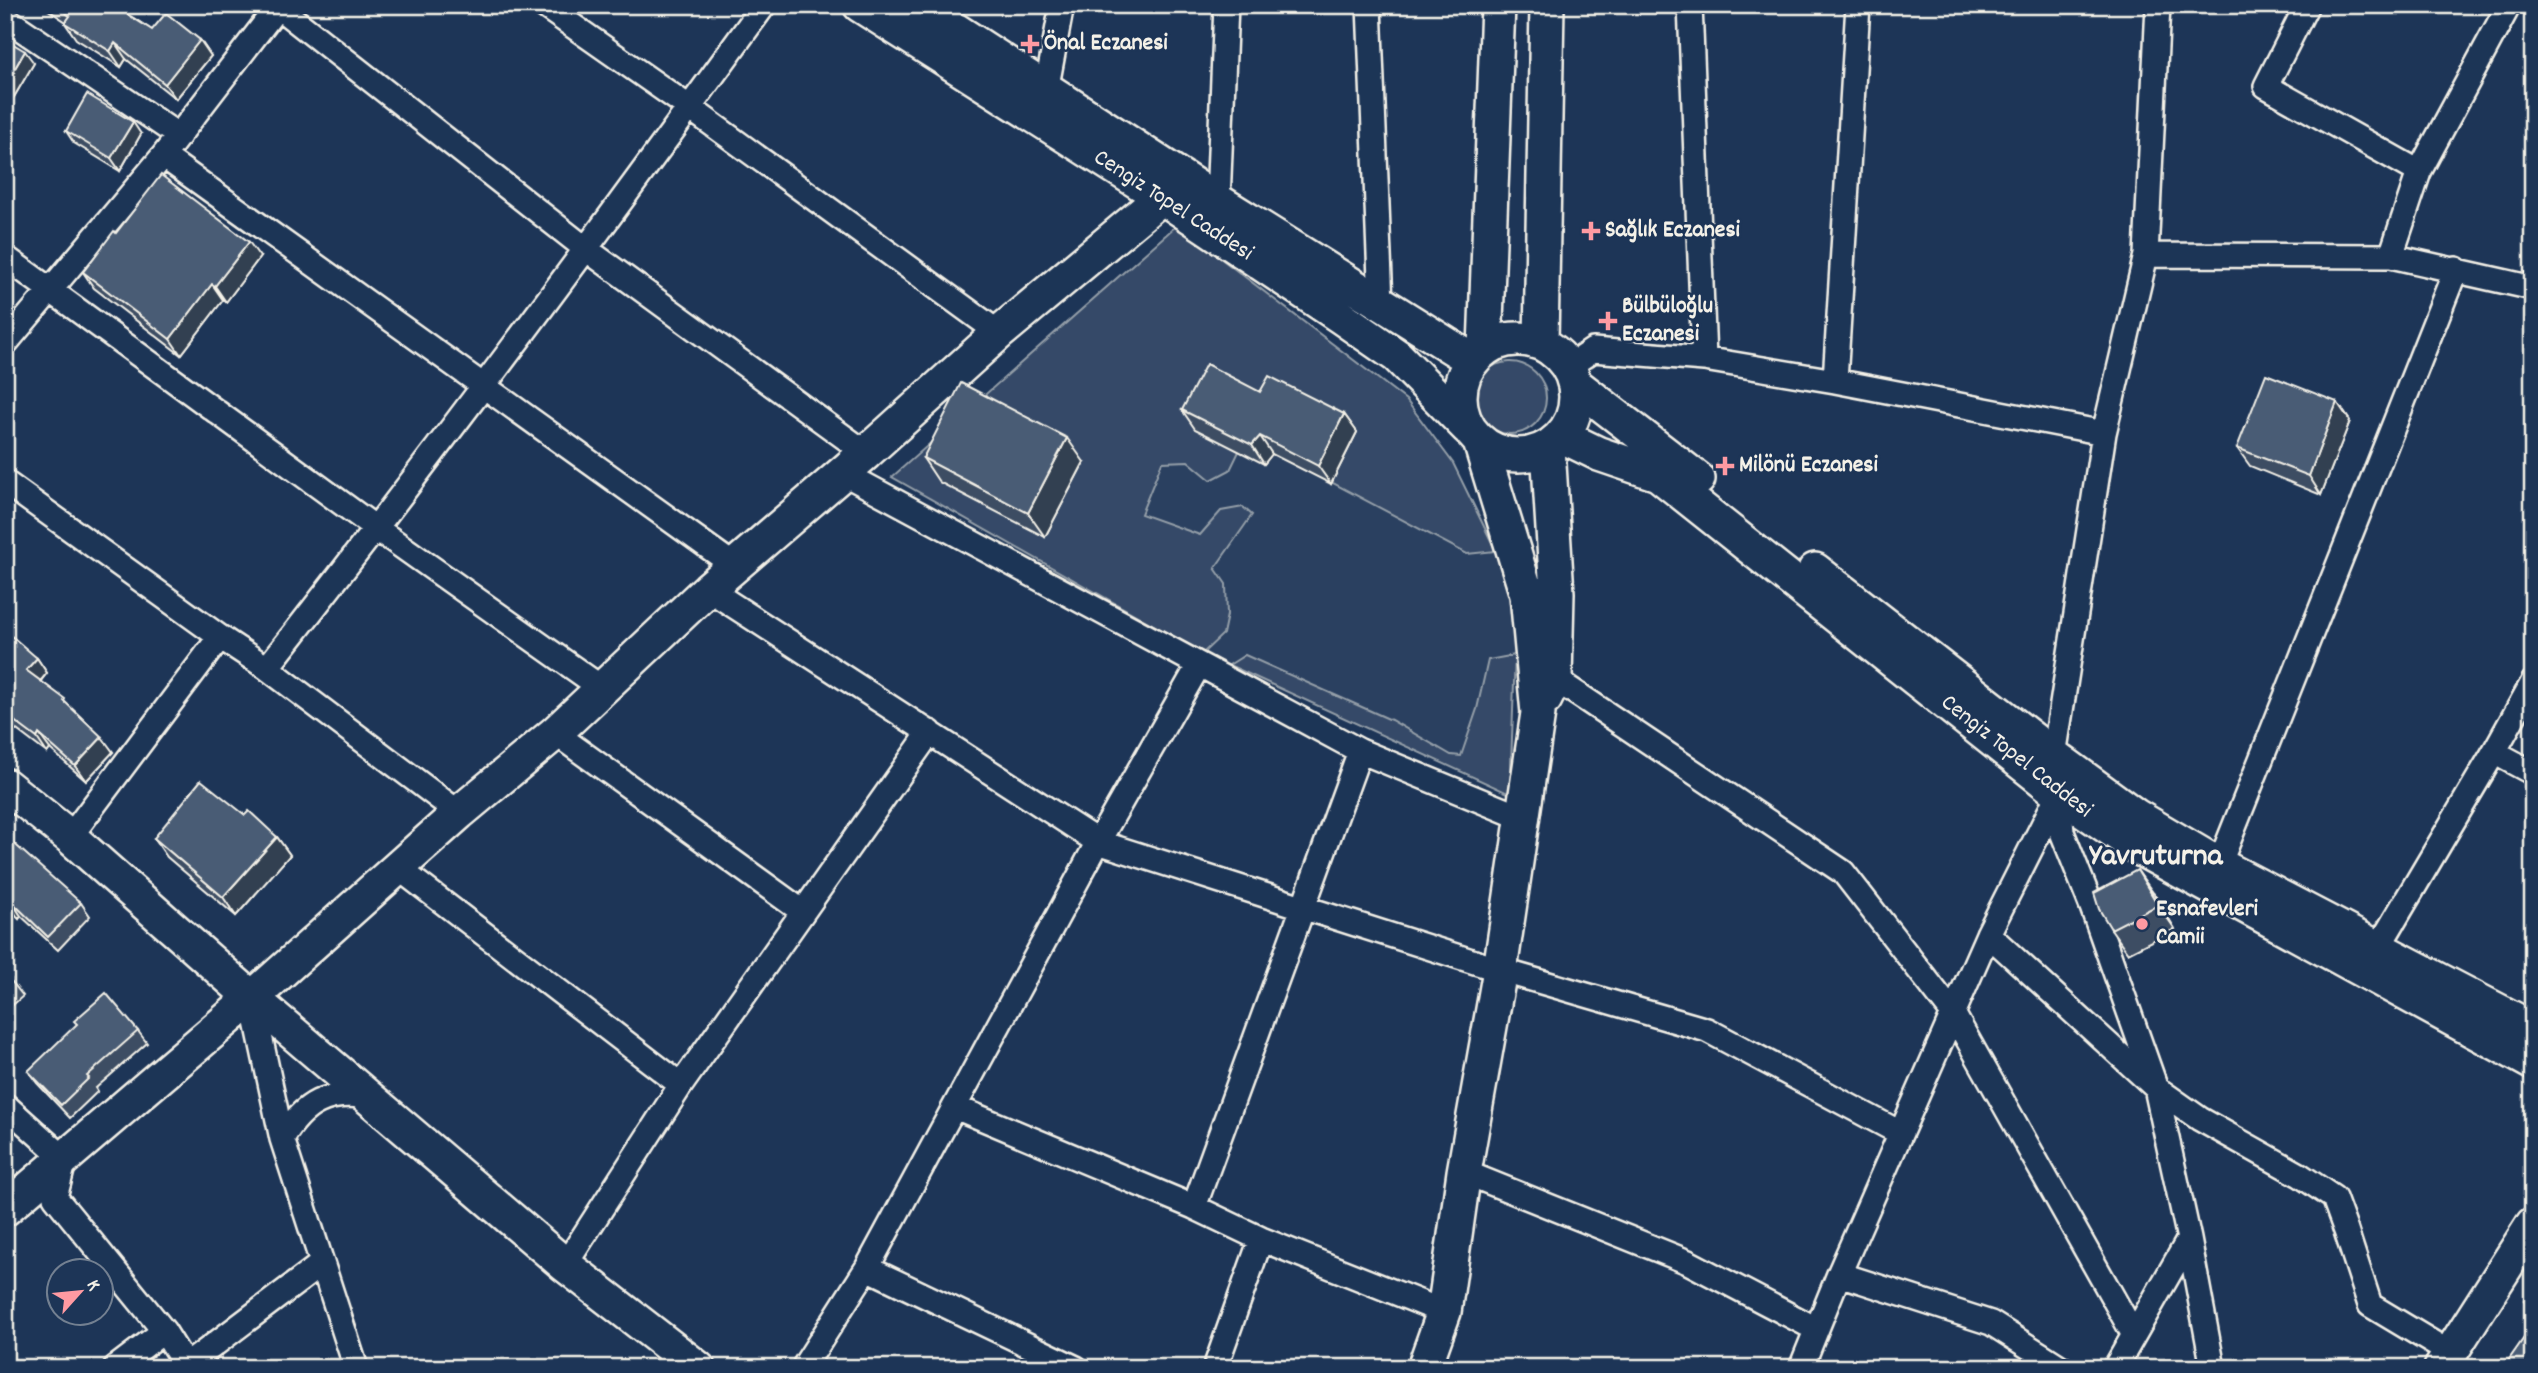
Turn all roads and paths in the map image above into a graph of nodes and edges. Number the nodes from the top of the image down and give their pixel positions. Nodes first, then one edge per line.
1 (543, 5) edge
2 (764, 5) edge
3 (860, 5) edge
4 (916, 5) edge
5 (1062, 5) edge
6 (1226, 5) edge
7 (1369, 5) edge
8 (1498, 5) edge
9 (1547, 5) edge
10 (1690, 5) edge
11 (1858, 5) edge
12 (2158, 5) edge
13 (2307, 5) edge
14 (2509, 5) edge
15 (278, 6) edge
16 (5, 18) edge
17 (1046, 91) junction
18 (690, 107) junction
19 (178, 136) junction
20 (163, 156) junction
21 (2419, 172) junction
22 (1162, 197) junction
23 (1218, 201) junction
24 (586, 248) junction
25 (2146, 255) junction
26 (2391, 256) junction
27 (5, 257) edge
28 (2456, 269) junction
29 (2533, 288) edge
30 (50, 289) junction
31 (1381, 304) junction
32 (999, 333) junction
33 (1541, 343) junction
34 (5, 344) edge
35 (1479, 354) junction
36 (1704, 359) junction
37 (1572, 376) junction
38 (1835, 380) junction
39 (484, 387) junction
40 (2104, 433) junction
41 (1474, 435) junction
42 (1555, 442) junction
43 (855, 463) junction
44 (5, 482) edge
45 (377, 529) junction
46 (736, 567) junction
47 (708, 589) junction
48 (220, 637) junction
49 (1199, 665) junction
50 (267, 668) junction
51 (1555, 679) junction
52 (2533, 682) edge
53 (603, 689) junction
54 (1538, 713) junction
55 (930, 732) junction
56 (555, 733) junction
57 (1360, 751) junction
58 (2494, 752) junction
59 (2054, 755) junction
60 (2533, 773) edge
61 (5, 785) edge
62 (2059, 793) junction
63 (459, 813) junction
64 (1523, 818) junction
65 (71, 837) junction
66 (1098, 842) junction
67 (2219, 865) junction
68 (397, 867) junction
69 (1304, 906) junction
70 (803, 912) junction
71 (1988, 934) junction
72 (2378, 948) junction
73 (1500, 971) junction
74 (252, 998) junction
75 (1954, 1015) junction
76 (2533, 1029) edge
77 (2533, 1063) edge
78 (681, 1085) junction
79 (2156, 1087) junction
80 (370, 1097) junction
81 (5, 1105) edge
82 (955, 1107) junction
83 (1900, 1133) junction
84 (282, 1139) junction
85 (65, 1159) junction
86 (1464, 1172) junction
87 (1194, 1207) junction
88 (5, 1209) edge
89 (2533, 1224) edge
90 (1261, 1239) junction
91 (2189, 1239) junction
92 (2533, 1263) edge
93 (321, 1264) junction
94 (565, 1265) junction
95 (867, 1268) junction
96 (1839, 1274) junction
97 (1444, 1312) junction
98 (1816, 1329) junction
99 (164, 1331) junction
100 (2134, 1335) junction
101 (2453, 1363) edge
102 (115, 1368) edge
103 (356, 1368) edge
104 (698, 1368) edge
105 (803, 1368) edge
106 (1076, 1368) edge
107 (1215, 1368) edge
108 (1424, 1368) edge
109 (1801, 1368) edge
110 (2062, 1368) edge
111 (2115, 1368) edge
112 (2213, 1368) edge

1 - 18 street
2 - 18 street
3 - 22 street, Cengiz Topel Caddesi
4 - 17 street, Cengiz Topel Caddesi
5 - 17 street
6 - 23 street
7 - 31 street
8 - 35 street
9 - 33 street
10 - 36 street
11 - 38 street
12 - 25 street
13 - 21 street
14 - 21 street
15 - 19 street
15 - 24 street
16 - 19 street
17 - 23 street, Cengiz Topel Caddesi
18 - 24 street
18 - 32 street
19 - 20 street
20 - 30 street
20 - 39 street
21 - 26 street
22 - 32 street
22 - 41 street, Cengiz Topel Caddesi
23 - 31 street, Cengiz Topel Caddesi
24 - 39 street
24 - 43 street
25 - 26 street
25 - 40 street
26 - 28 street
27 - 30 street
28 - 29 street
28 - 67 street
30 - 34 street
30 - 45 street
31 - 35 street, Cengiz Topel Caddesi
32 - 43 street
33 - 35 street
33 - 37 street
35 - 41 street
36 - 37 street
36 - 38 street
37 - 42 street
37 - 59 street, Cengiz Topel Caddesi
38 - 40 street
39 - 45 street
39 - 46 street
40 - 59 street
41 - 42 street
41 - 54 street
42 - 51 street
42 - 62 street, Cengiz Topel Caddesi
43 - 46 street
43 - 49 street
44 - 48 street
45 - 50 street
45 - 53 street
46 - 47 street
47 - 53 street
47 - 55 street
48 - 50 street
48 - 65 street
49 - 57 street
49 - 66 street
50 - 63 street
51 - 54 street
51 - 75 street
52 - 58 street
53 - 56 street
54 - 64 street
55 - 66 street
55 - 70 street
56 - 63 street
56 - 70 street
57 - 64 street
57 - 69 street
58 - 60 street
58 - 72 street
59 - 67 street, Cengiz Topel Caddesi
61 - 65 street
62 - 71 street
62 - 77 street, Cengiz Topel Caddesi
62 - 79 street
63 - 68 street
64 - 73 street
65 - 74 street
66 - 69 street
66 - 82 street
67 - 72 street, Cengiz Topel Caddesi
68 - 74 street
68 - 78 street
69 - 73 street
69 - 87 street
70 - 78 street
71 - 75 street
71 - 79 street
72 - 76 street, Cengiz Topel Caddesi
73 - 83 street
73 - 86 street
74 - 80 street
74 - 84 street
74 - 85 street
75 - 83 street
75 - 100 street
78 - 94 street
79 - 91 street
79 - 101 street
80 - 84 street
80 - 94 street
81 - 85 street
82 - 87 street
82 - 95 street
83 - 96 street
84 - 93 street
85 - 88 street
85 - 99 street
86 - 97 street
86 - 98 street
87 - 90 street
89 - 101 street
90 - 97 street
90 - 107 street
91 - 100 street
91 - 112 street
92 - 101 street
93 - 99 street
93 - 103 street
94 - 104 street
95 - 105 street
95 - 106 street
96 - 98 street
96 - 110 street
97 - 108 street
98 - 109 street
99 - 102 street
100 - 111 street

